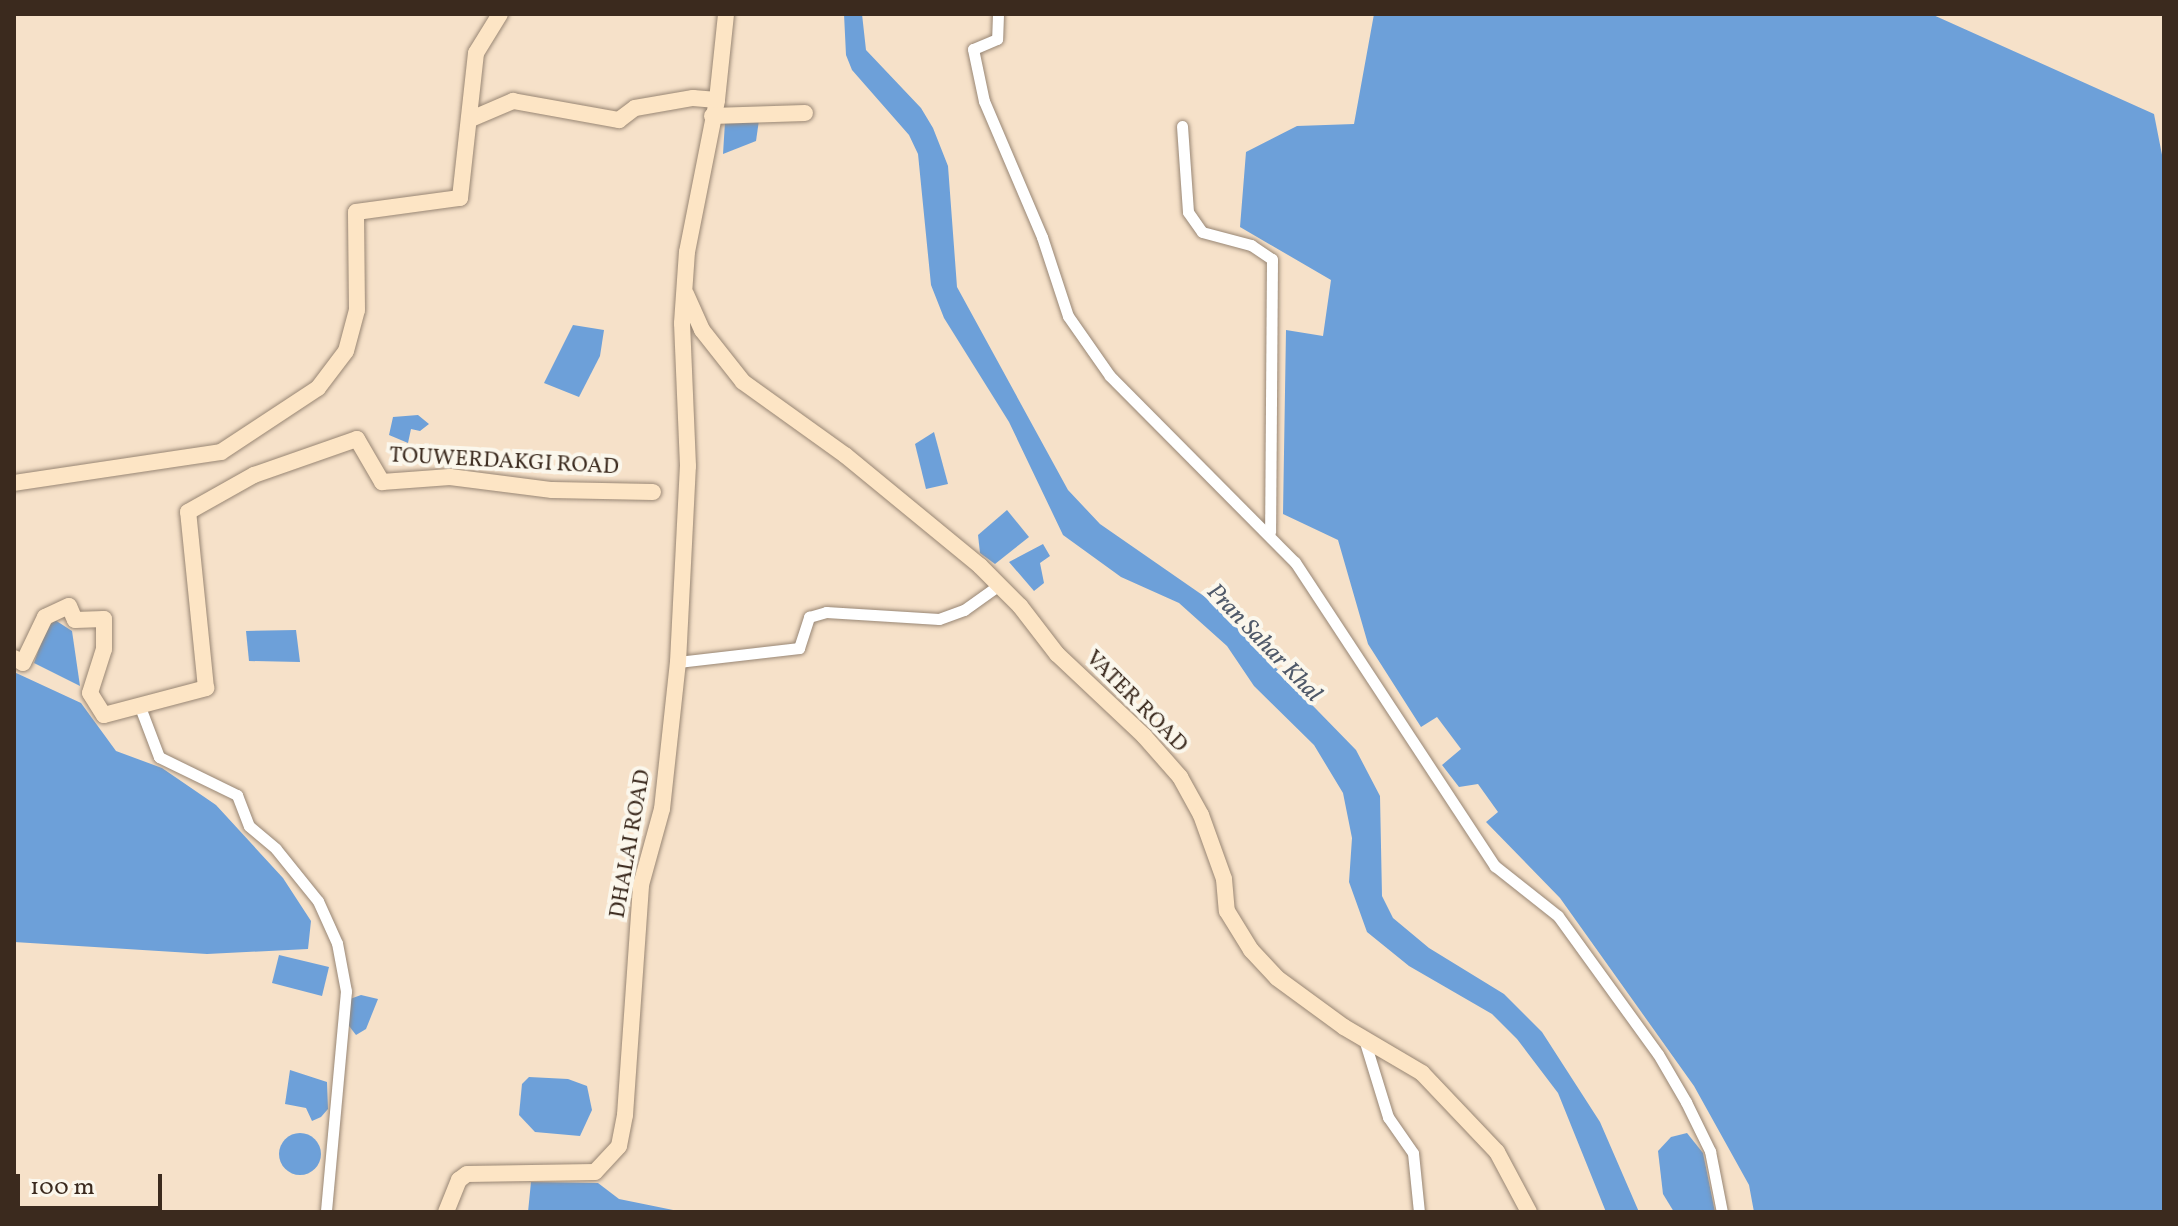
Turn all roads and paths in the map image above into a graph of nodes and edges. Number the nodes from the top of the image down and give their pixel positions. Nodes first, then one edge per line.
1 (500, 14) edge
2 (726, 14) edge
3 (998, 14) edge
4 (715, 108) junction
5 (805, 113) dead end
6 (471, 119) junction
7 (1182, 126) dead end
8 (686, 293) junction
9 (14, 483) edge
10 (653, 492) dead end
11 (1270, 532) junction
12 (999, 585) junction
13 (14, 658) edge
14 (678, 662) junction
15 (140, 707) junction
16 (1364, 1039) junction
17 (326, 1212) edge
18 (446, 1212) edge
19 (1419, 1212) edge
20 (1529, 1212) edge
21 (1722, 1212) edge

1 - 6 street
2 - 4 street, DHALAI ROAD
3 - 11 street
4 - 5 street
4 - 6 street
4 - 8 street, DHALAI ROAD
6 - 9 street
7 - 11 street
8 - 12 street, VATER ROAD
8 - 14 street, DHALAI ROAD
10 - 15 street, TOUWERDAKGI ROAD
11 - 21 street
12 - 14 street
12 - 16 street, VATER ROAD
13 - 15 street, TOUWERDAKGI ROAD
14 - 18 street, DHALAI ROAD
15 - 17 street
16 - 19 street
16 - 20 street, VATER ROAD

